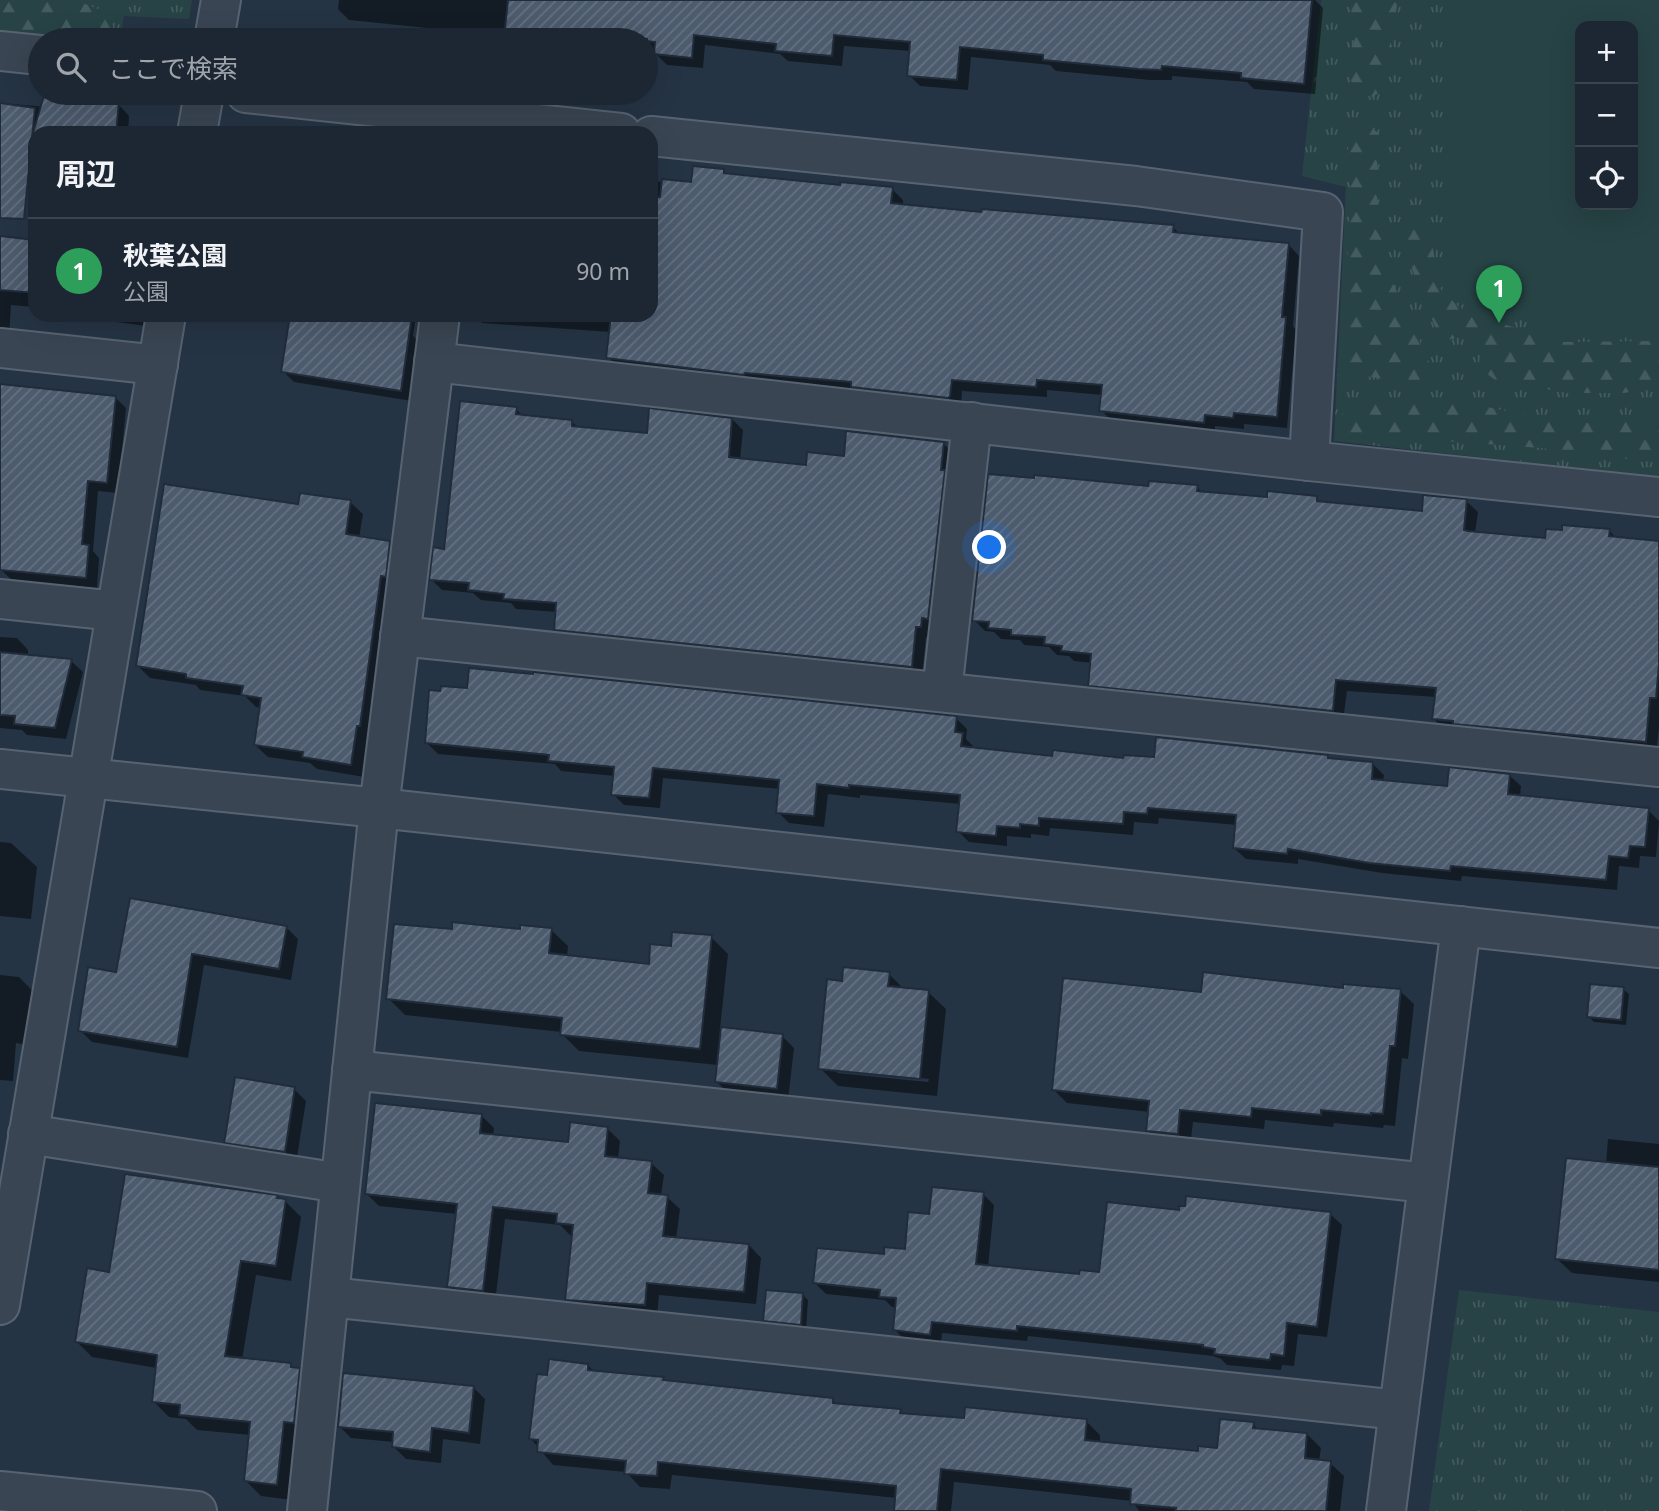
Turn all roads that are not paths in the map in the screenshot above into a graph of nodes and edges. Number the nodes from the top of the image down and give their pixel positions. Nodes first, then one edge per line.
1 (221, 0) edge
2 (216, 28) edge
3 (0, 51) edge
4 (28, 54) edge
5 (202, 105) edge
6 (328, 105) edge
7 (464, 125) edge
8 (198, 126) edge
9 (484, 126) edge
10 (658, 137) edge
11 (165, 322) edge
12 (439, 322) edge
13 (0, 348) edge
14 (434, 362) junction
15 (158, 365) junction
16 (972, 422) junction
17 (1308, 461) junction
18 (1659, 497) edge
19 (0, 599) edge
20 (116, 611) junction
21 (400, 636) junction
22 (942, 692) junction
23 (1659, 767) edge
24 (0, 769) edge
25 (87, 778) junction
26 (379, 808) junction
27 (1461, 926) junction
28 (1659, 948) edge
29 (352, 1070) junction
30 (19, 1130) edge
31 (341, 1183) junction
32 (1429, 1183) junction
33 (329, 1297) junction
34 (0, 1305) edge
35 (1399, 1410) junction
36 (0, 1491) edge
37 (197, 1511) edge
38 (307, 1511) edge
39 (1386, 1511) edge

1 - 2 street
3 - 4 street
5 - 8 street
6 - 7 street
7 - 9 street
10 - 17 street
11 - 15 street
12 - 14 street
13 - 15 street
14 - 16 street
14 - 21 street
15 - 20 street
16 - 17 street
16 - 22 street
17 - 18 street
19 - 20 street
20 - 25 street
21 - 22 street
21 - 26 street
22 - 23 street
24 - 25 street
25 - 26 street
25 - 30 street
26 - 27 street
26 - 29 street
27 - 28 street
27 - 32 street
29 - 31 street
29 - 32 street
30 - 31 street
30 - 34 street
31 - 33 street
32 - 35 street
33 - 35 street
33 - 38 street
35 - 39 street
36 - 37 street

